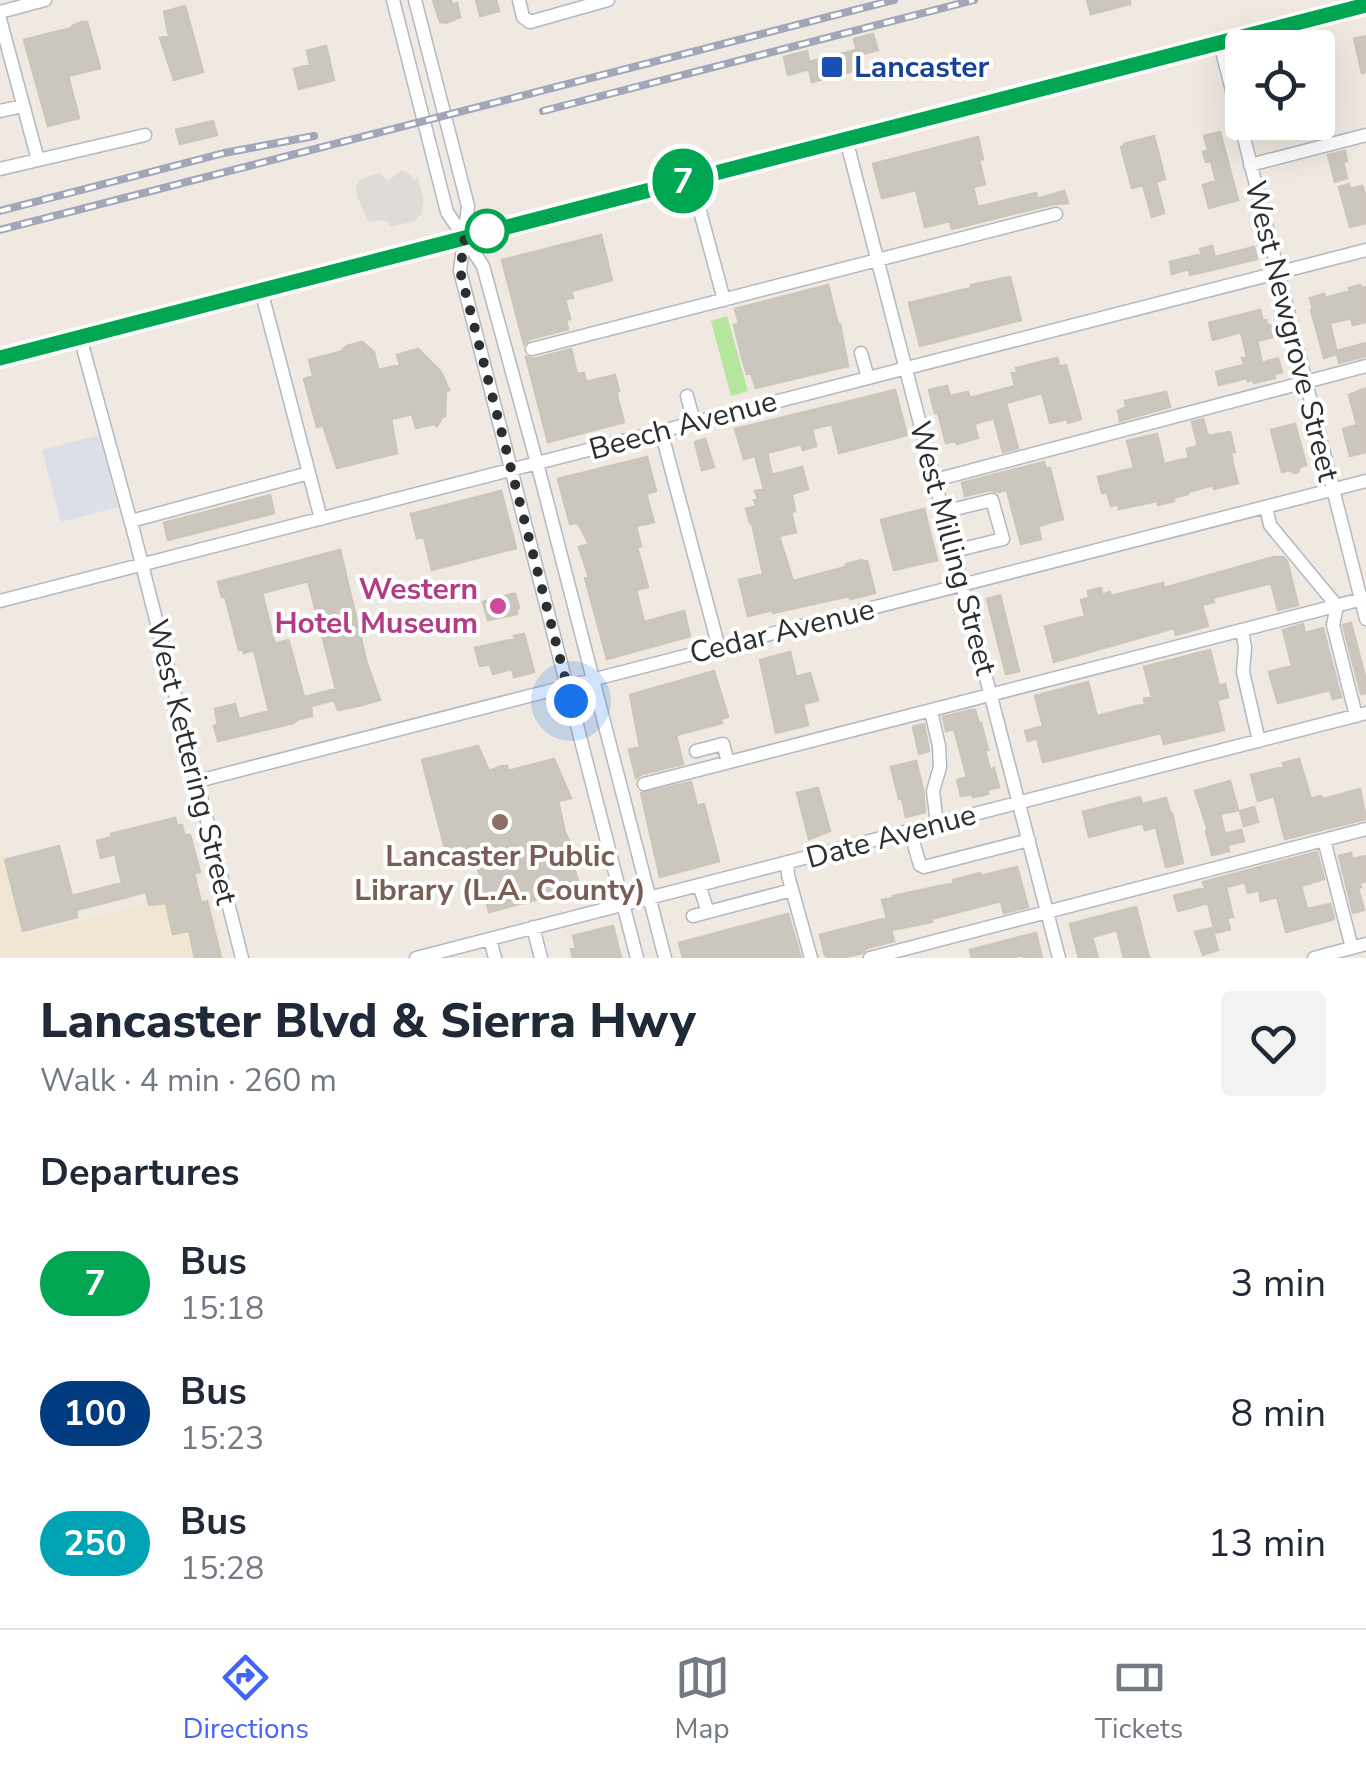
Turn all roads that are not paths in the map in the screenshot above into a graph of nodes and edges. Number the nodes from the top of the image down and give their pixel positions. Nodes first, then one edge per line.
1 (45, 0) edge
2 (393, 0) edge
3 (415, 0) edge
4 (519, 0) edge
5 (608, 0) edge
6 (1366, 4) edge
7 (0, 15) edge
8 (1220, 43) junction
9 (23, 106) junction
10 (0, 112) edge
11 (145, 134) dead end
12 (1366, 134) edge
13 (846, 139) junction
14 (38, 160) junction
15 (1250, 165) junction
16 (0, 169) edge
17 (691, 178) junction
18 (1056, 214) dead end
19 (465, 237) junction
20 (1366, 250) edge
21 (878, 259) junction
22 (1278, 274) junction
23 (262, 290) junction
24 (724, 300) junction
25 (80, 337) junction
26 (532, 349) dead end
27 (861, 354) dead end
28 (0, 358) edge
29 (1366, 366) edge
30 (906, 368) junction
31 (868, 378) junction
32 (1304, 381) junction
33 (688, 396) dead end
34 (694, 422) junction
35 (661, 431) junction
36 (537, 463) junction
37 (510, 470) junction
38 (309, 473) junction
39 (935, 480) junction
40 (1366, 481) edge
41 (1332, 490) junction
42 (1266, 507) junction
43 (943, 512) junction
44 (321, 518) junction
45 (130, 521) junction
46 (954, 551) junction
47 (142, 565) junction
48 (962, 585) junction
49 (1364, 599) edge
50 (0, 601) edge
51 (1337, 606) junction
52 (1366, 620) edge
53 (1242, 630) junction
54 (718, 648) junction
55 (593, 680) junction
56 (567, 687) junction
57 (991, 694) junction
58 (930, 711) junction
59 (1361, 715) edge
60 (1260, 741) junction
61 (696, 750) dead end
62 (728, 762) junction
63 (198, 782) junction
64 (644, 784) dead end
65 (1020, 802) junction
66 (937, 824) junction
67 (1366, 829) edge
68 (910, 831) junction
69 (1029, 840) junction
70 (1324, 840) junction
71 (788, 863) junction
72 (699, 885) junction
73 (792, 890) junction
74 (650, 897) junction
75 (623, 904) junction
76 (1048, 913) junction
77 (533, 928) junction
78 (490, 939) junction
79 (1359, 946) edge
80 (242, 958) edge
81 (416, 958) edge
82 (495, 958) edge
83 (541, 958) edge
84 (637, 958) edge
85 (665, 958) edge
86 (811, 958) edge
87 (870, 958) edge
88 (1059, 958) edge
89 (1314, 958) edge

1 - 7 street
2 - 19 street
3 - 19 street
4 - 5 street
6 - 8 main road
7 - 9 street
8 - 13 main road
8 - 15 street, West Newgrove Street
9 - 10 street
9 - 14 street
11 - 14 street
12 - 15 street
13 - 17 main road
13 - 21 street, West Milling Street
14 - 16 street
15 - 22 street, West Newgrove Street
17 - 19 main road
17 - 24 street
18 - 21 street
19 - 23 main road
19 - 36 street
19 - 37 street
20 - 22 street, Beech Avenue
21 - 24 street
21 - 30 street, West Milling Street
22 - 30 street, Beech Avenue
22 - 32 street, West Newgrove Street
23 - 25 main road
23 - 38 street
24 - 26 street
25 - 28 main road
25 - 45 street, West Kettering Street
27 - 31 street
29 - 32 street
30 - 31 street, Beech Avenue
30 - 39 street, West Milling Street
31 - 34 street, Beech Avenue
32 - 39 street
32 - 41 street, West Newgrove Street
33 - 34 street
34 - 35 street, Beech Avenue
35 - 36 street, Beech Avenue
35 - 54 street
36 - 37 street, Beech Avenue
36 - 55 street
37 - 44 street, Beech Avenue
37 - 56 street
38 - 44 street
38 - 45 street
39 - 43 street, West Milling Street
40 - 41 street, Cedar Avenue
41 - 42 street, Cedar Avenue
41 - 49 street, West Newgrove Street
42 - 48 street, Cedar Avenue
42 - 51 street
43 - 46 street, West Milling Street
43 - 46 street
44 - 47 street, Beech Avenue
45 - 47 street, West Kettering Street
46 - 48 street, West Milling Street
47 - 50 street, Beech Avenue
47 - 63 street, West Kettering Street
48 - 54 street, Cedar Avenue
48 - 57 street, West Milling Street
49 - 51 street
49 - 52 street, West Newgrove Street
51 - 53 street
51 - 59 street
53 - 57 street
53 - 60 street
54 - 55 street, Cedar Avenue
55 - 56 street, Cedar Avenue
55 - 74 street
56 - 63 street, Cedar Avenue
56 - 75 street
57 - 58 street
57 - 65 street, West Milling Street
58 - 62 street
58 - 66 street
59 - 60 street, Date Avenue
60 - 65 street, Date Avenue
61 - 62 street
62 - 64 street
63 - 80 street, West Kettering Street
65 - 66 street, Date Avenue
65 - 69 street, West Milling Street
66 - 68 street, Date Avenue
67 - 70 street
68 - 69 street
68 - 71 street, Date Avenue
69 - 76 street, West Milling Street
70 - 76 street
70 - 79 street
71 - 72 street, Date Avenue
71 - 73 street
72 - 73 street
72 - 74 street, Date Avenue
73 - 86 street
74 - 75 street, Date Avenue
74 - 85 street
75 - 77 street, Date Avenue
75 - 84 street
76 - 87 street
76 - 88 street, West Milling Street
77 - 78 street, Date Avenue
77 - 83 street
78 - 81 street, Date Avenue
78 - 82 street
79 - 89 street

